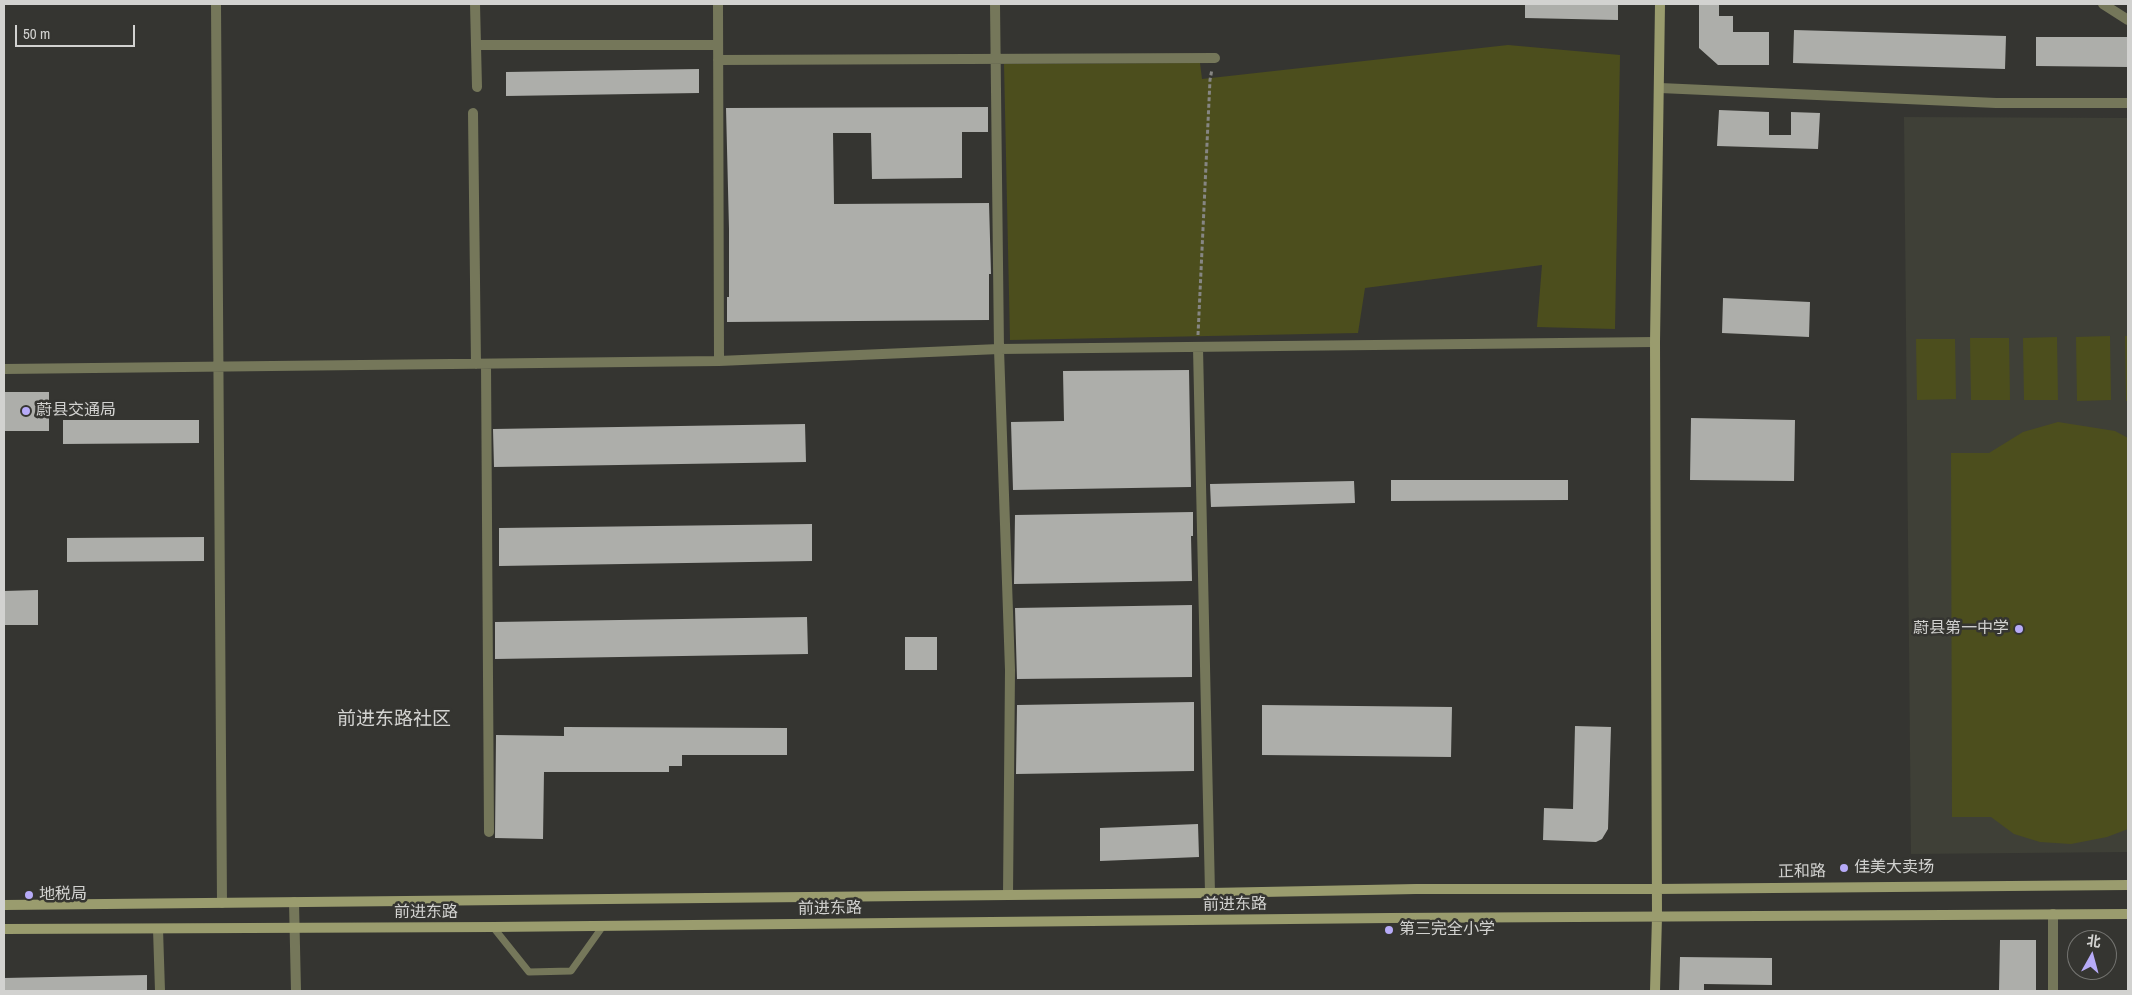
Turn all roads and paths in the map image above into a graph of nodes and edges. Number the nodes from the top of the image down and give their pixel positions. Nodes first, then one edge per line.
1 (216, 4) edge
2 (475, 4) edge
3 (718, 4) edge
4 (995, 4) edge
5 (1660, 4) edge
6 (2103, 4) edge
7 (2128, 20) edge
8 (476, 45) junction
9 (718, 45) junction
10 (1215, 58) joint
11 (996, 59) junction
12 (718, 60) junction
13 (476, 87) dead end
14 (1660, 88) junction
15 (2128, 103) edge
16 (473, 113) dead end
17 (1655, 342) junction
18 (1198, 348) junction
19 (999, 349) junction
20 (719, 361) junction
21 (481, 364) junction
22 (218, 366) junction
23 (4, 369) edge
24 (489, 832) dead end
25 (2128, 885) edge
26 (1656, 889) junction
27 (1210, 893) junction
28 (1008, 895) junction
29 (294, 902) junction
30 (222, 903) junction
31 (4, 905) edge
32 (2053, 914) junction
33 (2128, 914) edge
34 (1658, 917) junction
35 (603, 926) junction
36 (493, 927) junction
37 (294, 928) junction
38 (4, 929) edge
39 (158, 929) junction
40 (160, 991) edge
41 (296, 991) edge
42 (1655, 991) edge
43 (2053, 991) edge

1 - 22 street
2 - 8 street
3 - 9 street
4 - 11 street
5 - 14 main road
6 - 7 street
8 - 9 street
8 - 13 street
9 - 12 street
10 - 11 street
10 - 18 path
11 - 12 street
11 - 19 street
12 - 20 street
14 - 15 street
14 - 17 main road
16 - 21 street
17 - 18 street
17 - 26 main road
18 - 19 street
18 - 27 street
19 - 20 street
19 - 28 street
20 - 21 street
21 - 22 street
21 - 24 street
22 - 23 street
22 - 30 street
25 - 26 main road, 正和路
26 - 27 main road, 前进东路
26 - 34 main road
27 - 28 main road, 前进东路
28 - 29 main road, 前进东路
29 - 30 main road, 前进东路
29 - 37 street
30 - 31 main road, 前进东路
32 - 33 main road
32 - 34 main road
32 - 43 street
34 - 35 main road, 前进东路
34 - 42 main road
35 - 36 main road, 前进东路
35 - 36 lane
36 - 37 main road, 前进东路
37 - 39 main road, 前进东路
37 - 41 street
38 - 39 main road, 前进东路
39 - 40 street

